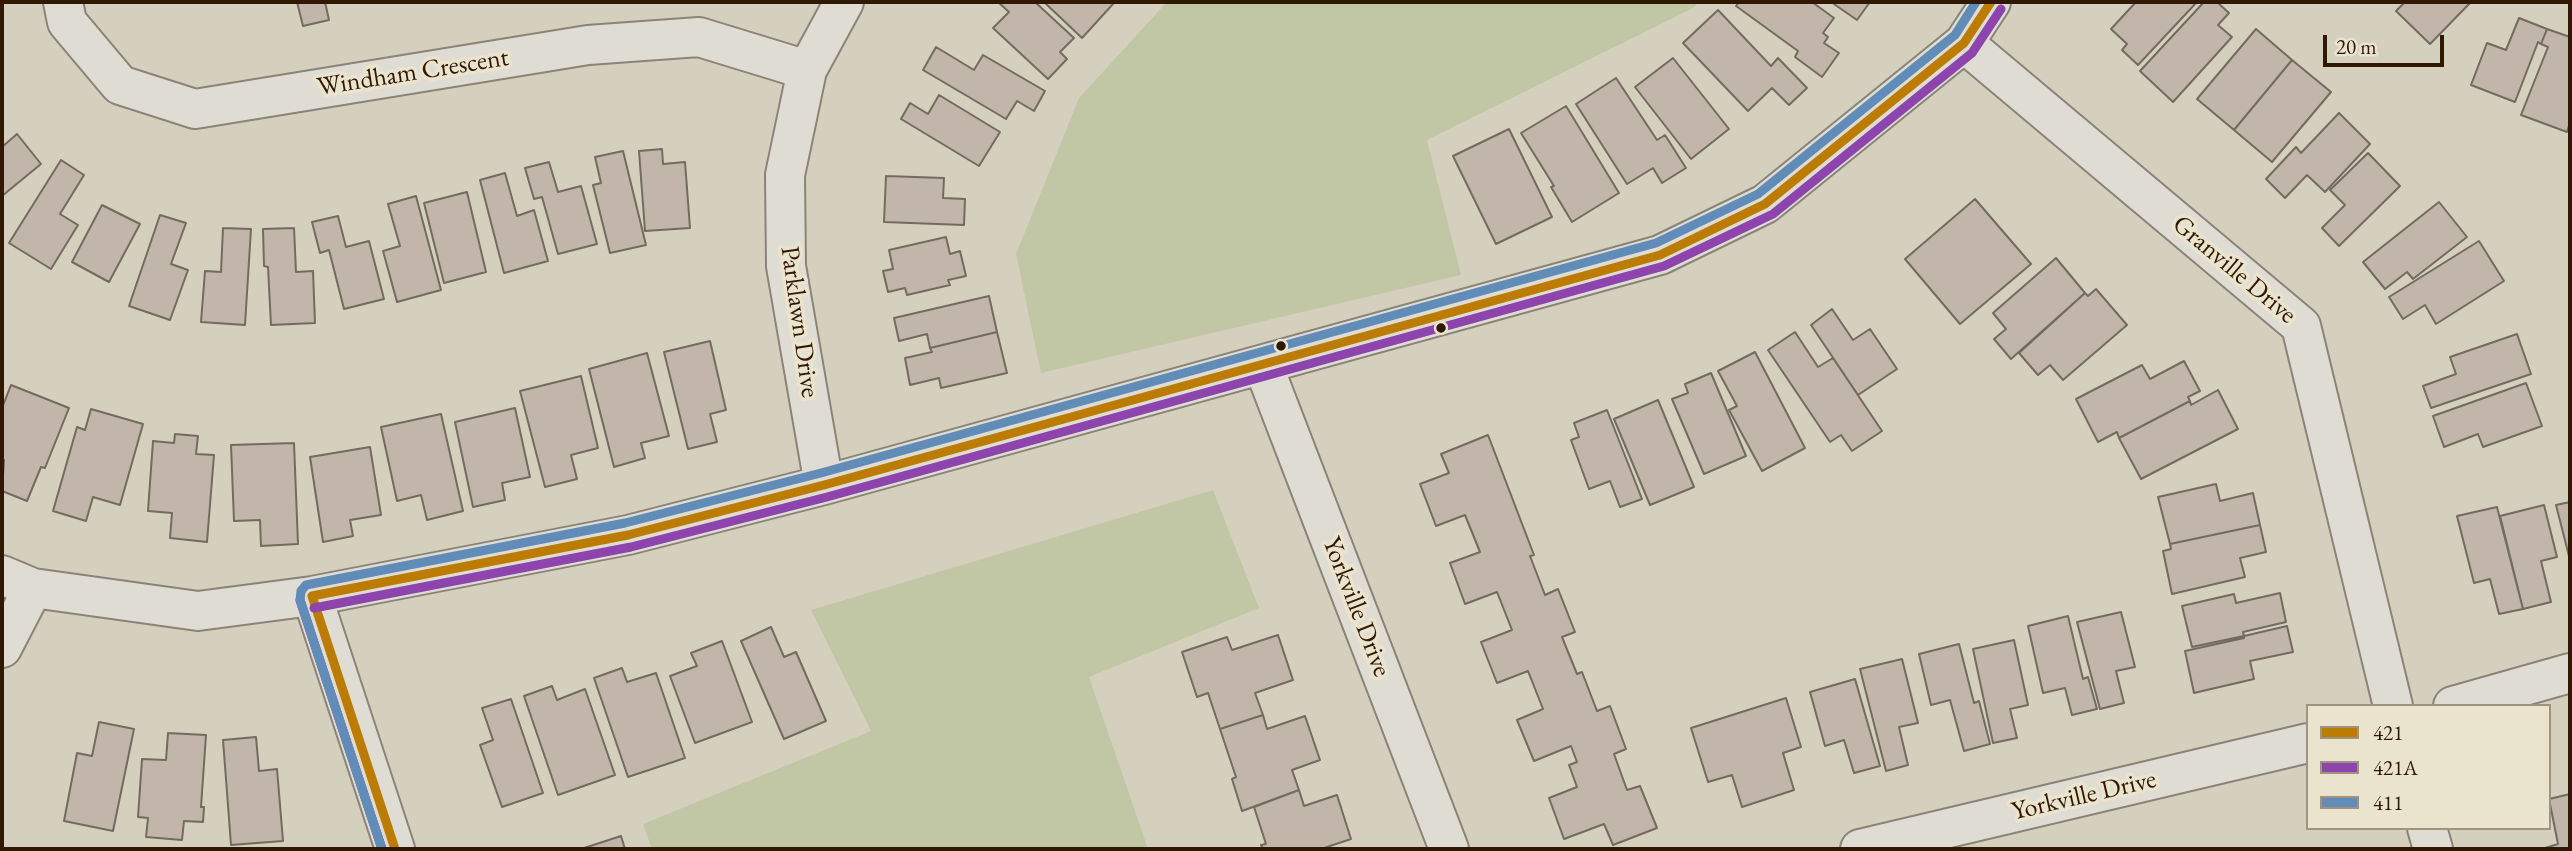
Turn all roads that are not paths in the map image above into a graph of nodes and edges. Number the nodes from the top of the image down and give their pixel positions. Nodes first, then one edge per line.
1 (63, 2) edge
2 (844, 2) edge
3 (1991, 2) edge
4 (1964, 43) junction
5 (807, 70) junction
6 (1263, 365) junction
7 (824, 485) junction
8 (17, 581) edge
9 (312, 596) junction
10 (2, 648) edge
11 (2570, 673) edge
12 (2393, 704) edge
13 (2460, 704) edge
14 (2306, 743) edge
15 (2428, 830) edge
16 (395, 849) edge
17 (1449, 849) edge
18 (1860, 849) edge
19 (2433, 849) edge

1 - 5 street, Windham Crescent
2 - 5 street, Parklawn Drive
3 - 4 street
4 - 6 street
4 - 12 street, Granville Drive
5 - 7 street, Parklawn Drive
6 - 7 street
6 - 17 street, Yorkville Drive
7 - 9 street
8 - 9 street
8 - 10 street
9 - 16 street
11 - 13 street
14 - 18 street, Yorkville Drive
15 - 19 street

